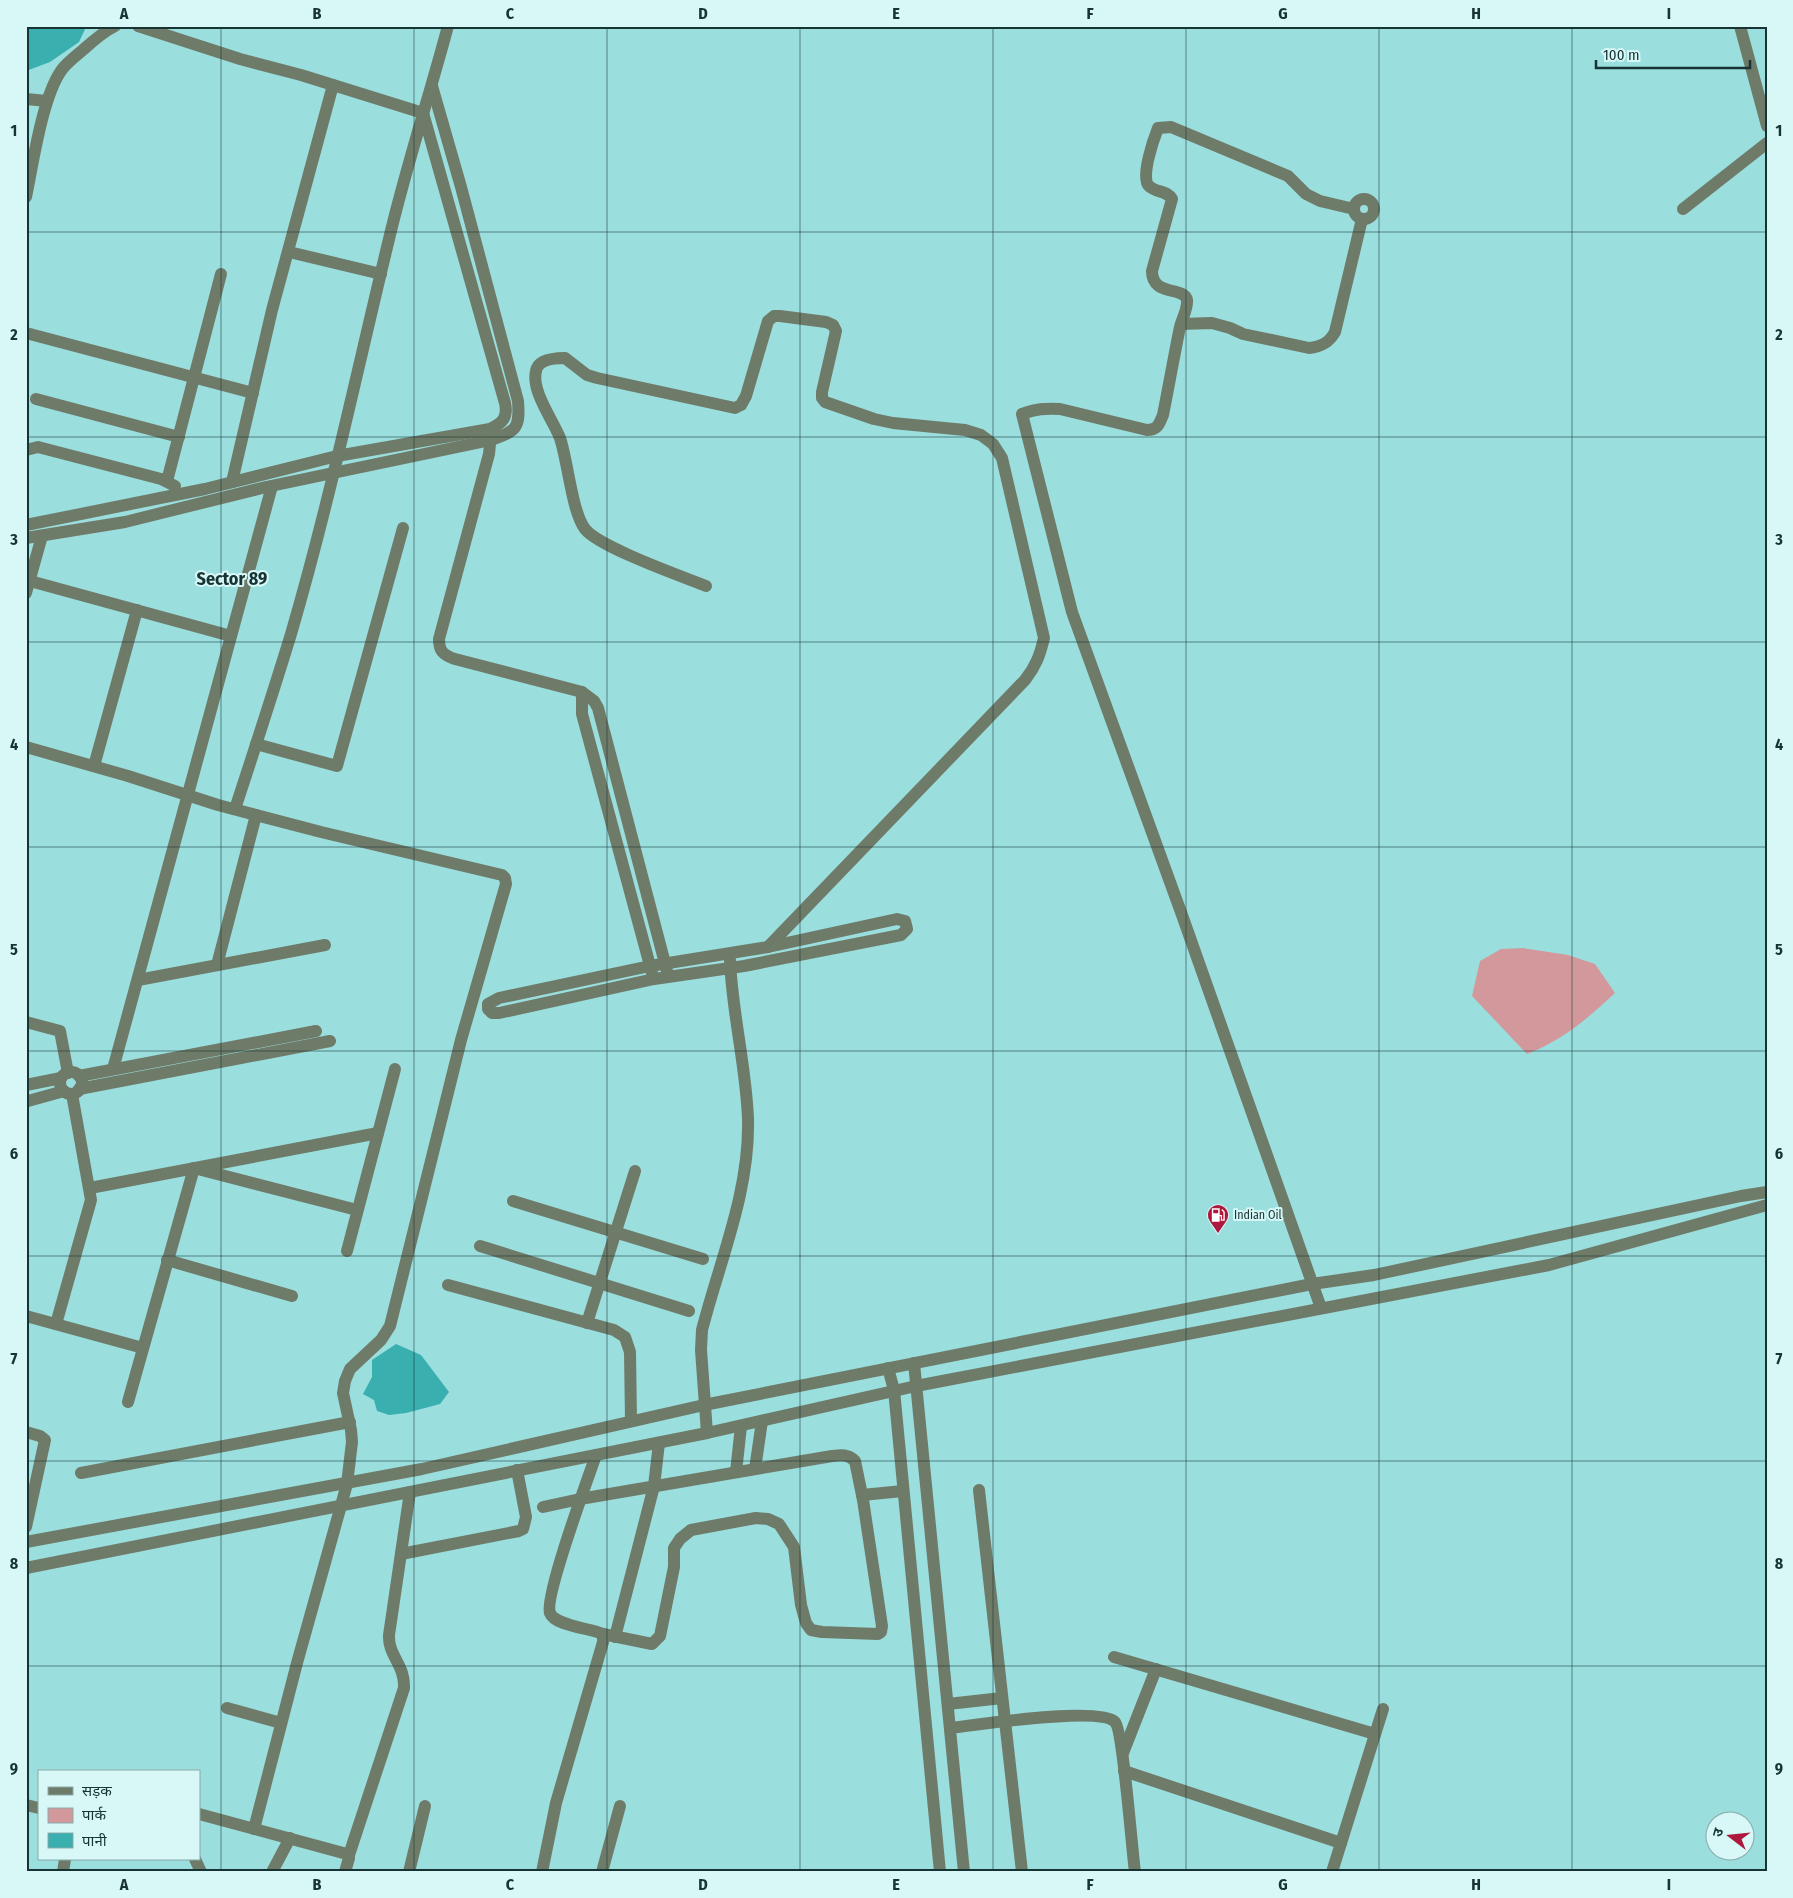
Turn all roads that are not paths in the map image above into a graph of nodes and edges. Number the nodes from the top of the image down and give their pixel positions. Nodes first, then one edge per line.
1 (116, 26) edge
2 (138, 26) edge
3 (448, 26) edge
4 (1740, 26) edge
5 (333, 85) junction
6 (432, 86) junction
7 (26, 99) edge
8 (47, 101) junction
9 (424, 113) junction
10 (1767, 126) edge
11 (1767, 143) edge
12 (26, 197) edge
13 (1683, 209) dead end
14 (289, 252) junction
15 (222, 274) dead end
16 (381, 274) junction
17 (1181, 324) junction
18 (26, 333) edge
19 (194, 377) junction
20 (252, 393) junction
21 (36, 399) dead end
22 (505, 418) junction
23 (518, 423) junction
24 (491, 434) junction
25 (179, 437) junction
26 (26, 450) edge
27 (337, 456) junction
28 (334, 472) junction
29 (167, 482) junction
30 (232, 482) junction
31 (272, 486) junction
32 (185, 493) junction
33 (26, 525) edge
34 (403, 528) dead end
35 (42, 536) junction
36 (26, 538) edge
37 (706, 586) dead end
38 (28, 587) edge
39 (137, 610) junction
40 (231, 636) junction
41 (582, 692) junction
42 (256, 744) junction
43 (26, 747) edge
44 (94, 766) junction
45 (188, 795) junction
46 (235, 809) junction
47 (256, 815) junction
48 (325, 945) dead end
49 (768, 947) junction
50 (730, 954) junction
51 (665, 964) junction
52 (217, 965) junction
53 (650, 966) junction
54 (731, 968) junction
55 (669, 977) junction
56 (654, 979) junction
57 (138, 980) junction
58 (26, 1022) edge
59 (316, 1031) dead end
60 (330, 1040) dead end
61 (114, 1069) junction
62 (395, 1069) dead end
63 (69, 1076) junction
64 (26, 1086) edge
65 (72, 1091) junction
66 (27, 1101) edge
67 (378, 1133) junction
68 (194, 1168) junction
69 (635, 1171) dead end
70 (90, 1188) junction
71 (1767, 1192) edge
72 (513, 1201) dead end
73 (1767, 1205) edge
74 (357, 1210) junction
75 (615, 1233) junction
76 (480, 1246) dead end
77 (347, 1251) dead end
78 (703, 1259) dead end
79 (167, 1260) junction
80 (599, 1284) junction
81 (448, 1285) dead end
82 (1310, 1285) junction
83 (292, 1296) dead end
84 (1318, 1309) junction
85 (689, 1311) dead end
86 (26, 1316) edge
87 (587, 1323) junction
88 (56, 1324) junction
89 (143, 1348) junction
90 (914, 1363) junction
91 (888, 1368) junction
92 (916, 1386) junction
93 (894, 1390) junction
94 (128, 1402) dead end
95 (704, 1405) junction
96 (762, 1420) junction
97 (631, 1421) junction
98 (350, 1422) junction
99 (741, 1426) junction
100 (26, 1432) edge
101 (707, 1433) junction
102 (658, 1443) junction
103 (596, 1455) junction
104 (755, 1469) junction
105 (517, 1470) junction
106 (736, 1472) junction
107 (81, 1473) dead end
108 (347, 1484) junction
109 (654, 1486) junction
110 (30, 1490) edge
111 (980, 1490) dead end
112 (903, 1491) junction
113 (410, 1492) junction
114 (862, 1495) junction
115 (580, 1499) junction
116 (340, 1506) junction
117 (543, 1507) dead end
118 (26, 1527) edge
119 (26, 1542) edge
120 (401, 1554) junction
121 (26, 1568) edge
122 (609, 1636) junction
123 (1114, 1657) dead end
124 (1156, 1669) junction
125 (1002, 1698) junction
126 (948, 1704) junction
127 (227, 1708) dead end
128 (1383, 1710) dead end
129 (1004, 1722) junction
130 (281, 1723) junction
131 (950, 1728) junction
132 (1376, 1734) junction
133 (1123, 1753) junction
134 (1124, 1771) junction
135 (425, 1806) dead end
136 (620, 1806) dead end
137 (200, 1814) edge
138 (254, 1829) junction
139 (290, 1838) junction
140 (1341, 1843) junction
141 (349, 1855) junction
142 (195, 1860) edge
143 (202, 1872) edge
144 (272, 1872) edge
145 (345, 1872) edge
146 (409, 1872) edge
147 (542, 1872) edge
148 (602, 1872) edge
149 (940, 1872) edge
150 (964, 1872) edge
151 (1022, 1872) edge
152 (1135, 1872) edge
153 (1332, 1872) edge

1 - 8 street
2 - 5 street
3 - 6 street
4 - 10 street
5 - 9 street
5 - 14 street
6 - 9 street
6 - 23 street
7 - 8 street
8 - 12 street
9 - 16 street
9 - 22 street
11 - 13 street
14 - 16 street
14 - 20 street
15 - 19 street
16 - 27 street
17 - 17 street
17 - 82 street
18 - 19 street
19 - 20 street
19 - 25 street
20 - 30 street
21 - 25 street
22 - 23 street
22 - 24 street
23 - 24 street
24 - 27 street
24 - 28 street
24 - 41 street
25 - 29 street
26 - 29 street
27 - 28 street
27 - 30 street
28 - 31 street
28 - 42 street
29 - 32 street
30 - 32 street
31 - 35 street
31 - 40 street
32 - 33 street
34 - 42 street
35 - 36 street
35 - 38 street
37 - 49 street
38 - 39 street
39 - 40 street
39 - 44 street
40 - 45 street
41 - 51 street
41 - 53 street
42 - 46 street
43 - 44 street
44 - 45 street
45 - 46 street
45 - 57 street
46 - 47 street
47 - 52 street
47 - 98 street
48 - 52 street
49 - 50 street
49 - 54 street
50 - 51 street
50 - 54 street
51 - 53 street
51 - 55 street
52 - 57 street
53 - 56 street
53 - 56 street
54 - 55 street
54 - 95 street
55 - 56 street
57 - 61 street
58 - 63 street
59 - 61 street
60 - 65 street
61 - 63 street
62 - 67 street
63 - 64 street
63 - 65 street
63 - 65 street
65 - 66 street
65 - 70 street
67 - 68 street
67 - 74 street
68 - 70 street
68 - 74 street
68 - 79 street
69 - 75 street
70 - 88 street
71 - 82 street
72 - 75 street
73 - 84 street
74 - 77 street
75 - 78 street
75 - 80 street
76 - 80 street
79 - 83 street
79 - 89 street
80 - 85 street
80 - 87 street
81 - 87 street
82 - 84 street
82 - 90 street
84 - 92 street
86 - 88 street
87 - 97 street
88 - 89 street
89 - 94 street
90 - 91 street
90 - 92 street
91 - 93 street
91 - 95 street
92 - 93 street
92 - 126 street
93 - 96 street
93 - 112 street
95 - 97 street
95 - 101 street
96 - 99 street
96 - 104 street
97 - 108 street
98 - 107 street
98 - 108 street
99 - 101 street
99 - 106 street
100 - 110 street
101 - 102 street
102 - 103 street
102 - 109 street
103 - 105 street
103 - 115 street
104 - 106 street
104 - 114 street
105 - 113 street
105 - 120 street
106 - 109 street
108 - 116 street
108 - 119 street
109 - 115 street
109 - 122 street
110 - 118 street
111 - 125 street
112 - 114 street
112 - 149 street
113 - 116 street
113 - 120 street
114 - 122 street
115 - 117 street
115 - 122 street
116 - 121 street
116 - 130 street
120 - 141 street
122 - 147 street
123 - 124 street
124 - 132 street
124 - 133 street
125 - 126 street
125 - 129 street
126 - 131 street
127 - 130 street
128 - 132 street
129 - 131 street
129 - 133 street
129 - 151 street
130 - 138 street
131 - 150 street
132 - 140 street
133 - 134 street
134 - 140 street
134 - 152 street
135 - 146 street
136 - 148 street
137 - 138 street
138 - 139 street
139 - 141 street
139 - 144 street
140 - 153 street
141 - 145 street
142 - 143 street

